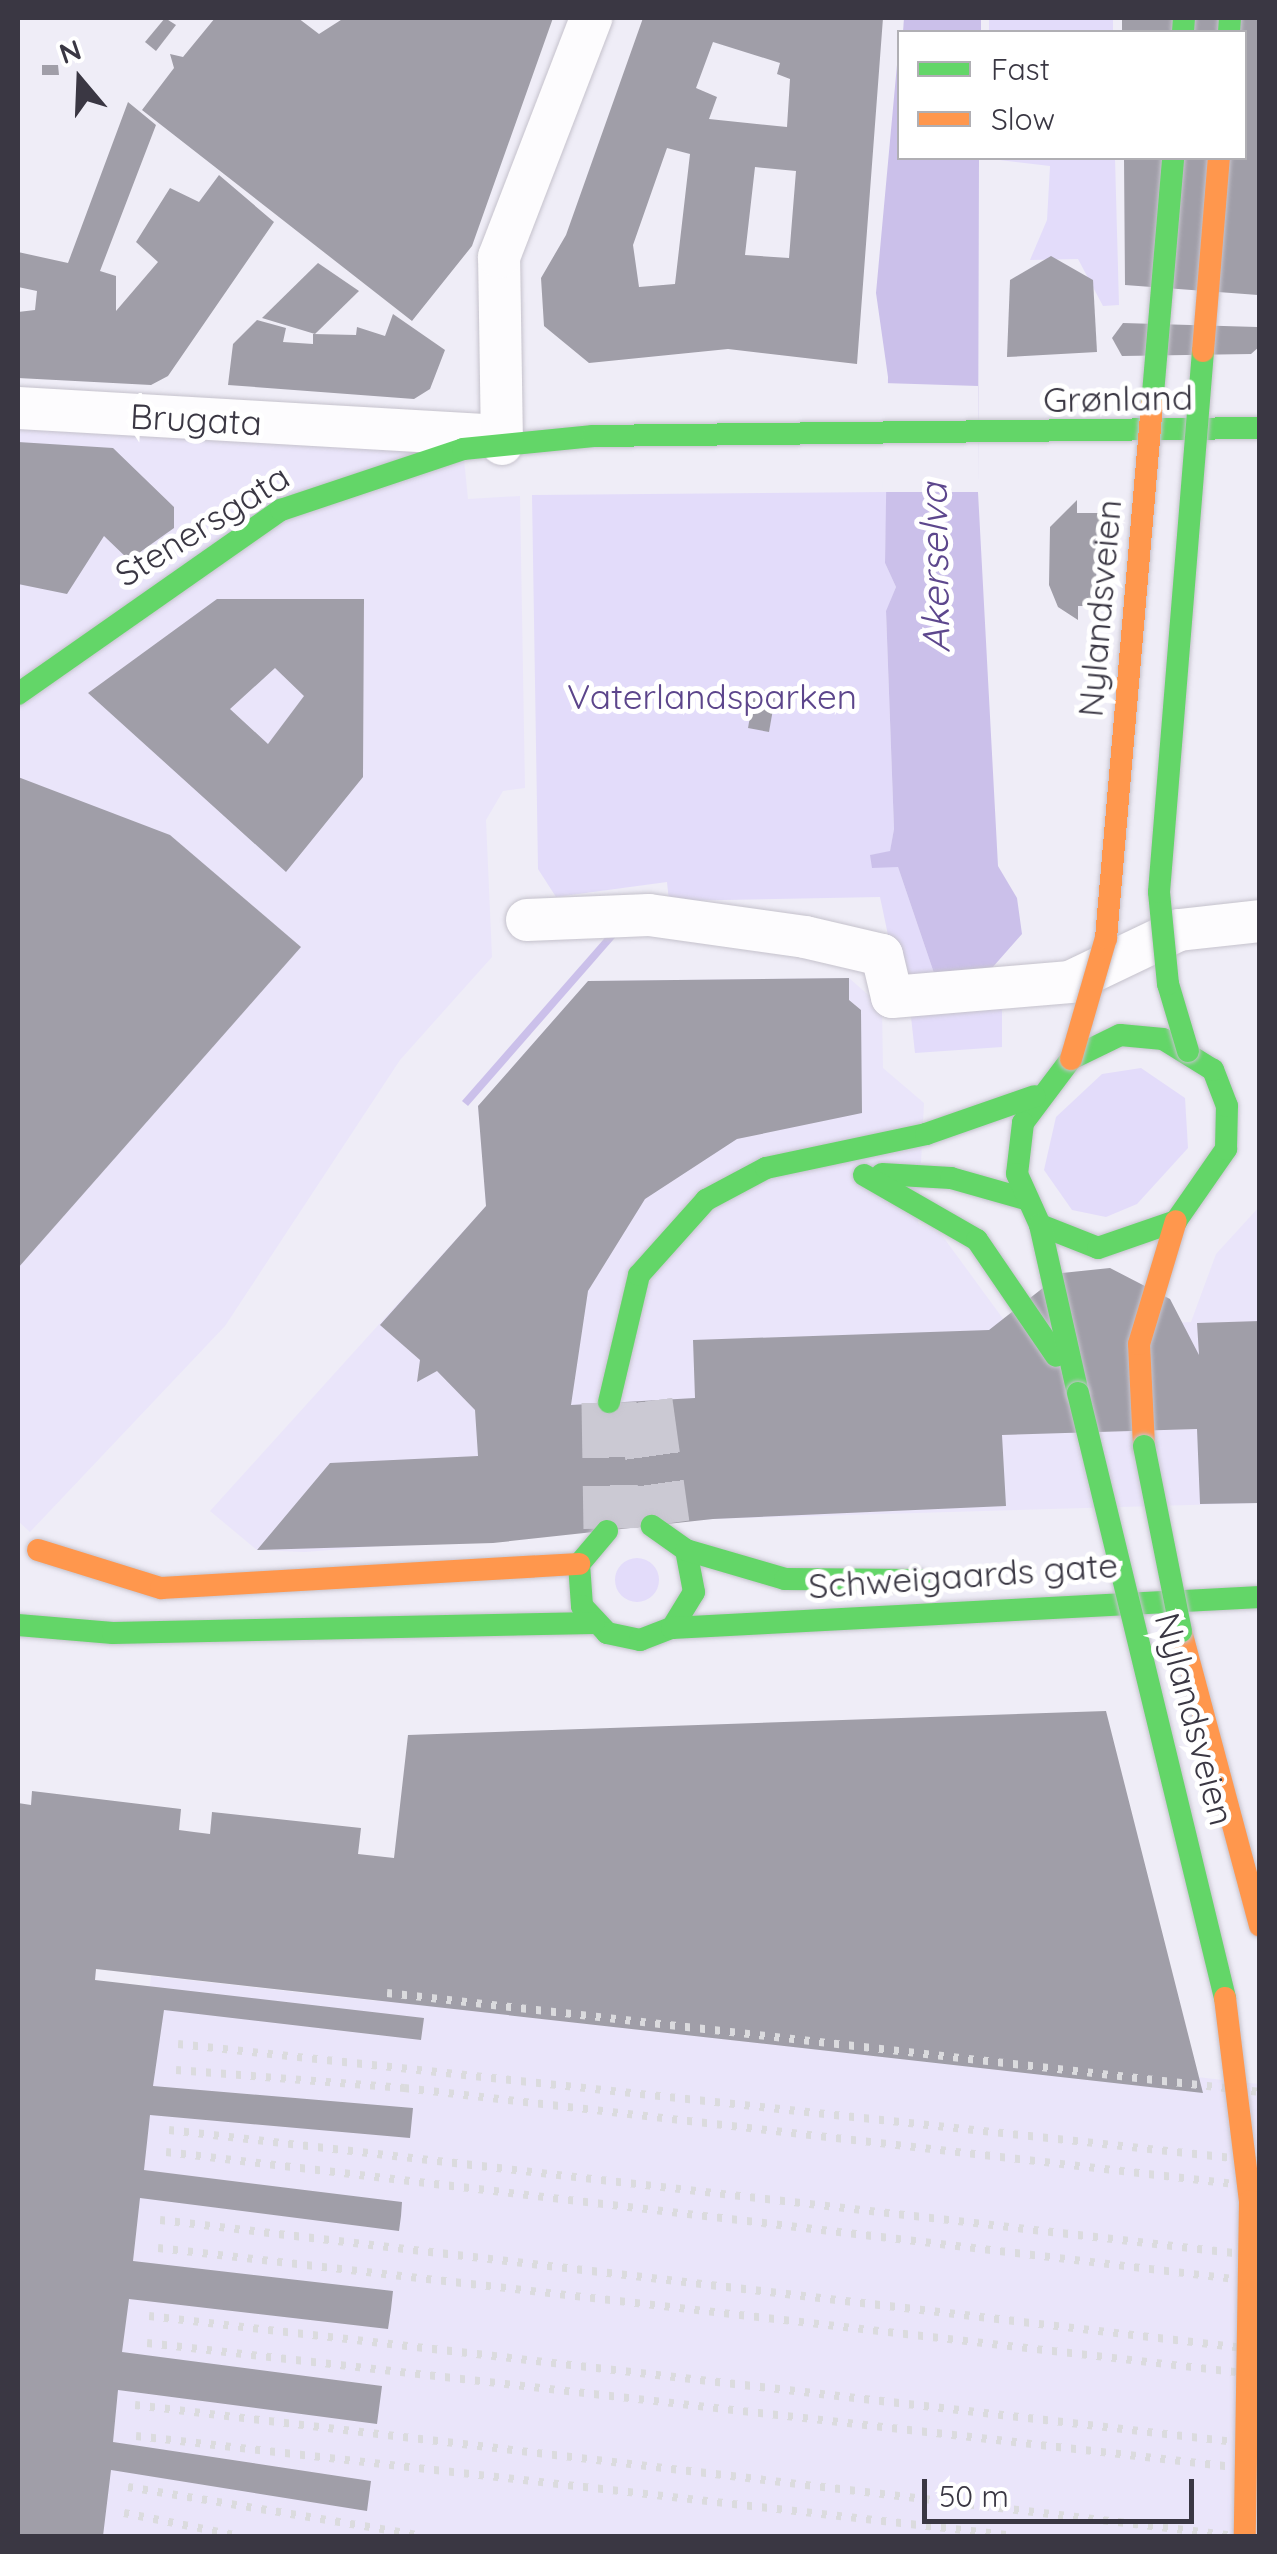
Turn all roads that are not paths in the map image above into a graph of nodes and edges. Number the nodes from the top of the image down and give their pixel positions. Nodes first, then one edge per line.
1 (591, 18) edge
2 (1172, 160) edge
3 (1218, 160) edge
4 (18, 408) edge
5 (1260, 428) edge
6 (978, 435) joint
7 (554, 438) joint
8 (501, 440) junction
9 (18, 694) edge
10 (527, 920) dead end
11 (1260, 921) edge
12 (1188, 1051) junction
13 (1070, 1059) junction
14 (1213, 1070) junction
15 (1249, 1092) dead end
16 (1035, 1096) junction
17 (786, 1162) junction
18 (1246, 1174) dead end
19 (864, 1175) junction
20 (1203, 1192) junction
21 (1025, 1199) junction
22 (1176, 1221) junction
23 (1040, 1225) junction
24 (621, 1342) junction
25 (642, 1390) tunnel mouth
26 (1078, 1393) junction
27 (609, 1402) tunnel mouth
28 (18, 1521) edge
29 (659, 1526) tunnel mouth
30 (607, 1531) tunnel mouth
31 (38, 1550) junction
32 (686, 1550) junction
33 (580, 1564) junction
34 (1203, 1565) dead end
35 (1100, 1571) dead end
36 (950, 1579) dead end
37 (1260, 1598) edge
38 (921, 1618) junction
39 (594, 1623) junction
40 (18, 1624) edge
41 (1260, 1624) edge
42 (672, 1628) junction
43 (1260, 1926) edge
44 (1245, 2536) edge

1 - 8 street
2 - 13 main road, Nylandsveien, bridge
3 - 12 main road, bridge
4 - 8 street, Brugata
5 - 6 main road, Grønland
6 - 7 main road, Brugata
7 - 8 street, Brugata
8 - 9 main road, Stenersgata
10 - 11 street
12 - 13 main road, Nylandsveien
12 - 14 main road, Nylandsveien
13 - 16 main road, Nylandsveien
14 - 15 main road
14 - 20 main road, Nylandsveien
16 - 17 main road
16 - 21 main road, Nylandsveien
17 - 19 main road
17 - 24 main road
18 - 20 main road
19 - 21 main road
19 - 26 main road
20 - 22 main road, Nylandsveien
21 - 23 main road, Nylandsveien
22 - 23 main road, Nylandsveien
22 - 43 main road, Nylandsveien, bridge
23 - 26 main road, Nylandsveien
24 - 25 main road
24 - 27 main road
26 - 44 main road, Nylandsveien, bridge
28 - 31 main road
29 - 32 main road, Schweigaards gate
30 - 33 main road
31 - 33 main road
31 - 40 main road
32 - 36 main road, Schweigaards gate
32 - 42 main road
33 - 39 main road
34 - 35 main road, Schweigaards gate
37 - 38 main road, Schweigaards gate
38 - 41 main road
38 - 42 main road, Schweigaards gate
39 - 40 main road, Schweigaards gate
39 - 42 main road, Schweigaards gate

